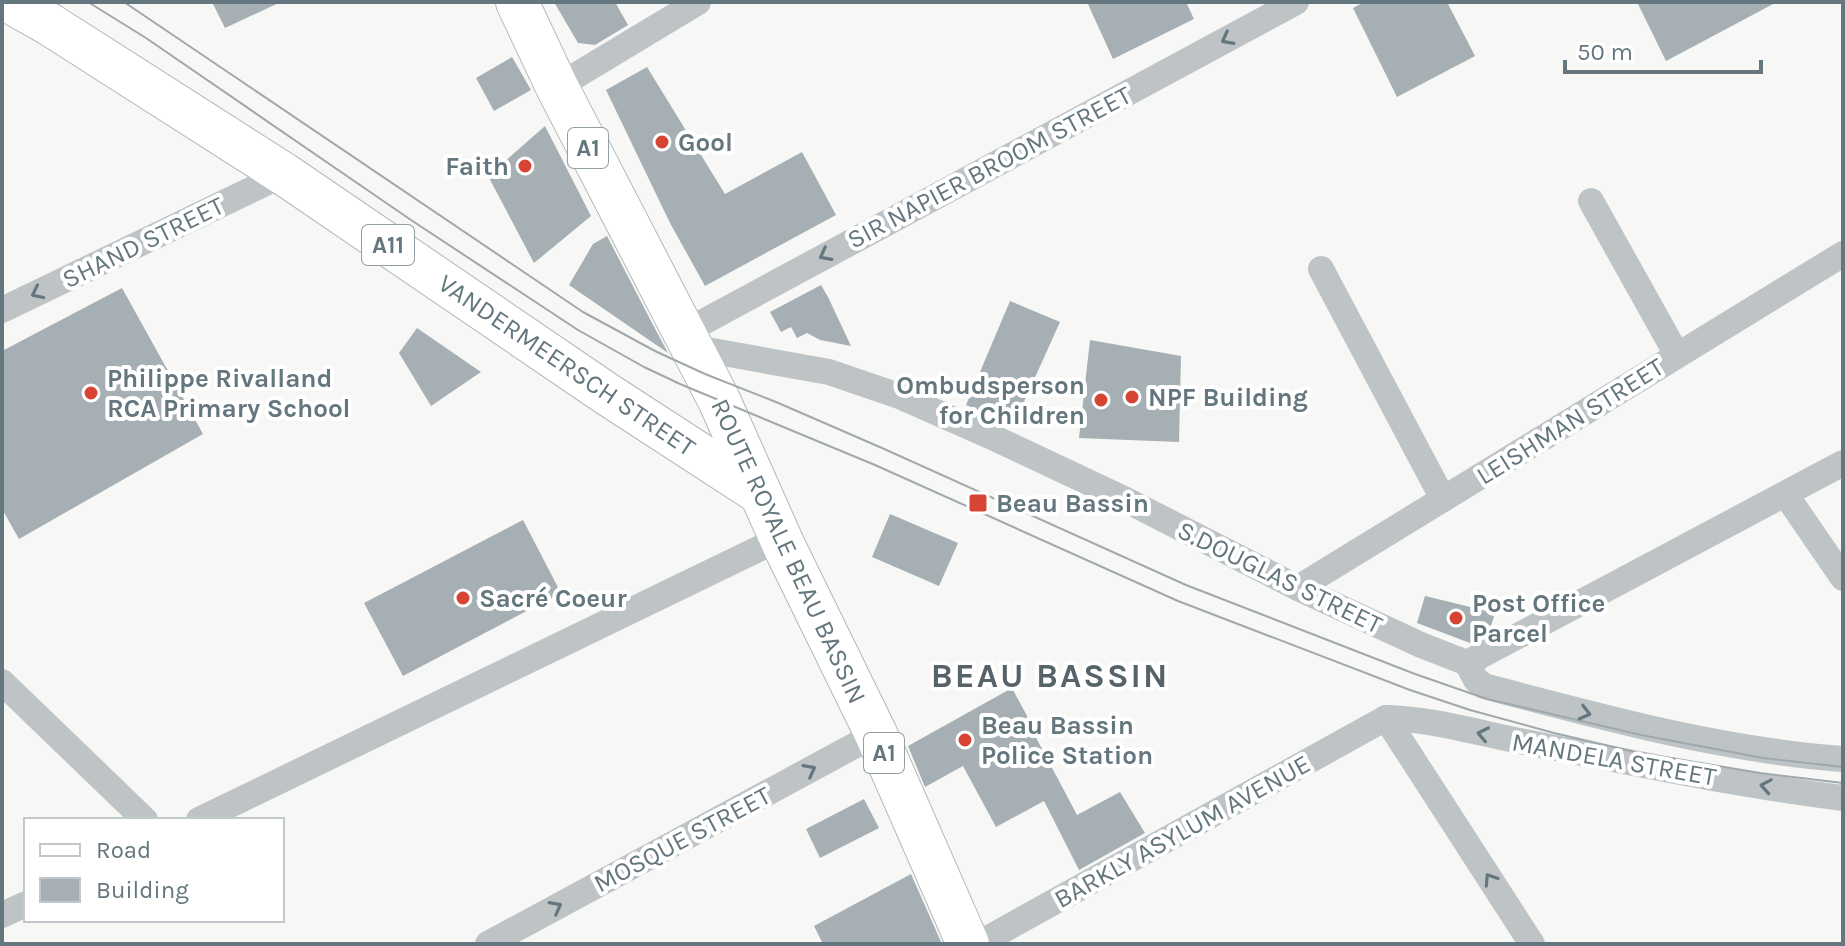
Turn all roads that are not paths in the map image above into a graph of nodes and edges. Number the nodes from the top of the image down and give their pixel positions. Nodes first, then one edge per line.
1 (10, 2) edge
2 (517, 2) edge
3 (698, 2) edge
4 (1296, 2) edge
5 (557, 87) junction
6 (284, 174) junction
7 (1591, 201) dead end
8 (1843, 254) edge
9 (1321, 269) dead end
10 (2, 310) edge
11 (686, 340) junction
12 (1677, 355) junction
13 (1842, 466) edge
14 (761, 494) junction
15 (1786, 495) junction
16 (1443, 499) junction
17 (781, 538) junction
18 (1843, 578) edge
19 (1298, 588) junction
20 (1467, 663) junction
21 (2, 682) edge
22 (1386, 718) junction
23 (876, 734) junction
24 (1843, 759) edge
25 (1843, 798) edge
26 (143, 818) edge
27 (203, 818) edge
28 (24, 905) edge
29 (2, 915) edge
30 (488, 944) edge
31 (968, 944) edge
32 (978, 944) edge
33 (1532, 944) edge

1 - 6 main road, VANDERMEERSCH STREET / A11
2 - 5 main road, A1
3 - 5 street
4 -> 11 street, SIR NAPIER BROOM STREET
5 - 11 main road, ROUTE ROYALE BEAU BASSIN / A1
6 -> 10 street, SHAND STREET
6 - 14 main road, VANDERMEERSCH STREET / A11
7 - 12 street
8 - 12 street, LEISHMAN STREET
9 - 16 street
11 - 14 main road, ROUTE ROYALE BEAU BASSIN / A1
11 - 19 street, S.DOUGLAS STREET
12 - 16 street, LEISHMAN STREET
13 - 15 street
14 - 17 main road, ROUTE ROYALE BEAU BASSIN / A1
15 - 18 street
15 - 20 street
16 - 19 street, LEISHMAN STREET
17 - 23 main road, ROUTE ROYALE BEAU BASSIN / A1
17 - 27 street
19 - 20 street, S.DOUGLAS STREET
20 -> 24 street
21 - 26 street
25 -> 22 street, MANDELA STREET
22 - 32 street, BARKLY ASYLUM AVENUE
33 -> 22 street
30 -> 23 street, MOSQUE STREET
23 - 31 main road, ROUTE ROYALE BEAU BASSIN / A1
28 - 29 street

